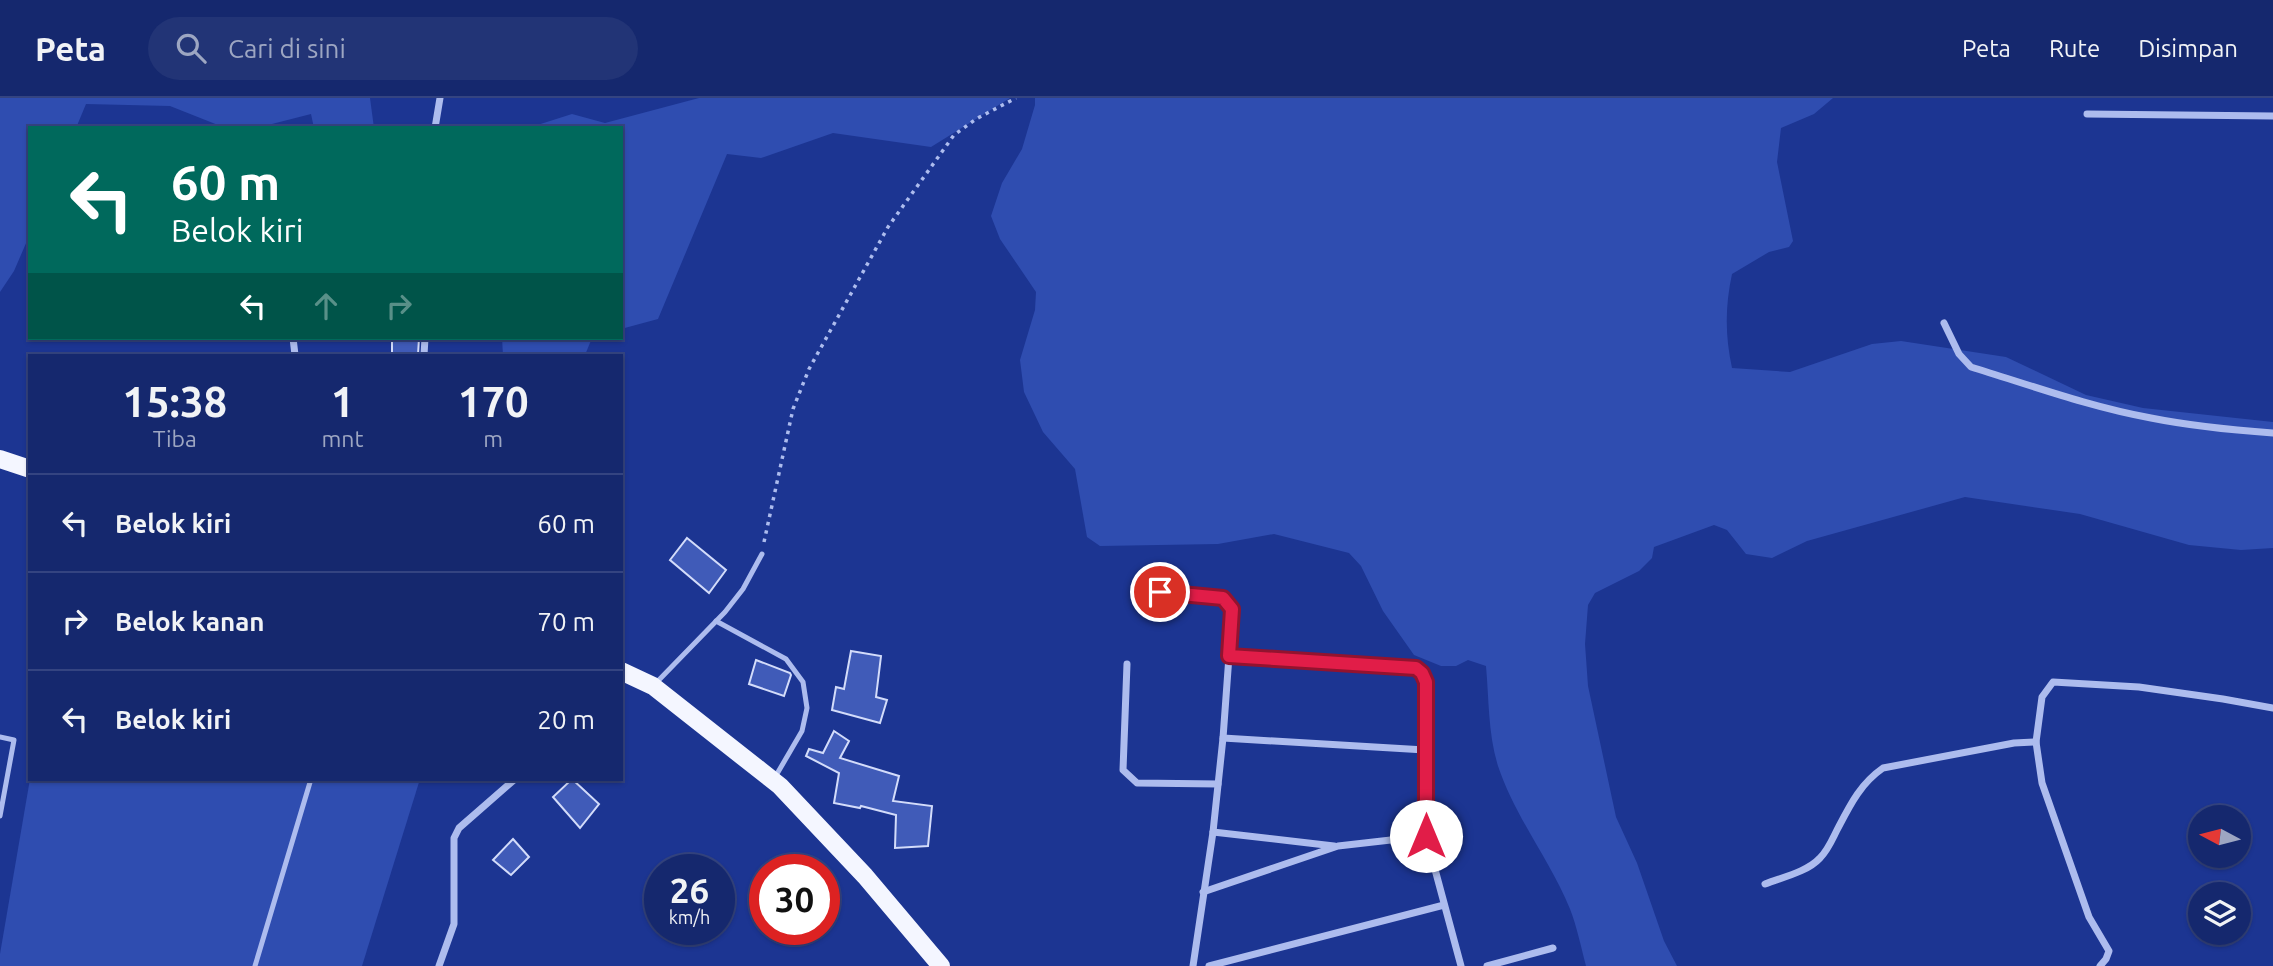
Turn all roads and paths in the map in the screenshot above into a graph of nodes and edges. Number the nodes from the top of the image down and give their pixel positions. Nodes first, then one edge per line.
1 (440, 98) edge
2 (1016, 98) edge
3 (2088, 114) dead end
4 (2273, 116) edge
5 (435, 126) edge
6 (1944, 323) dead end
7 (2273, 433) edge
8 (0, 459) edge
9 (28, 468) edge
10 (762, 554) joint
11 (1160, 592) dead end
12 (716, 621) junction
13 (1229, 656) junction
14 (1127, 664) dead end
15 (623, 672) edge
16 (653, 687) junction
17 (2273, 708) edge
18 (0, 737) edge
19 (1223, 738) junction
20 (2036, 742) junction
21 (1425, 750) junction
22 (773, 780) junction
23 (309, 781) edge
24 (513, 781) edge
25 (1218, 784) junction
26 (0, 816) edge
27 (1213, 832) junction
28 (1426, 836) junction
29 (1338, 846) junction
30 (1765, 884) dead end
31 (1203, 891) junction
32 (1444, 905) junction
33 (1553, 948) dead end
34 (255, 966) edge
35 (439, 966) edge
36 (941, 966) edge
37 (1193, 966) edge
38 (1209, 966) edge
39 (1461, 966) edge
40 (1487, 966) edge
41 (2100, 966) edge

1 - 5 street
2 - 10 path
3 - 4 street
6 - 7 street
8 - 9 main road
10 - 12 lane
11 - 13 street
12 - 16 lane
12 - 22 lane
13 - 19 street
13 - 21 street
14 - 25 street
15 - 16 main road
16 - 22 main road
17 - 20 street
18 - 26 lane
19 - 21 street
19 - 25 street
20 - 30 street
20 - 41 street
21 - 28 street
22 - 36 main road
23 - 34 lane
24 - 35 street
25 - 27 street
27 - 29 street
27 - 31 street
28 - 29 street
28 - 32 street
29 - 31 street
31 - 37 street
32 - 38 street
32 - 39 street
33 - 40 street

